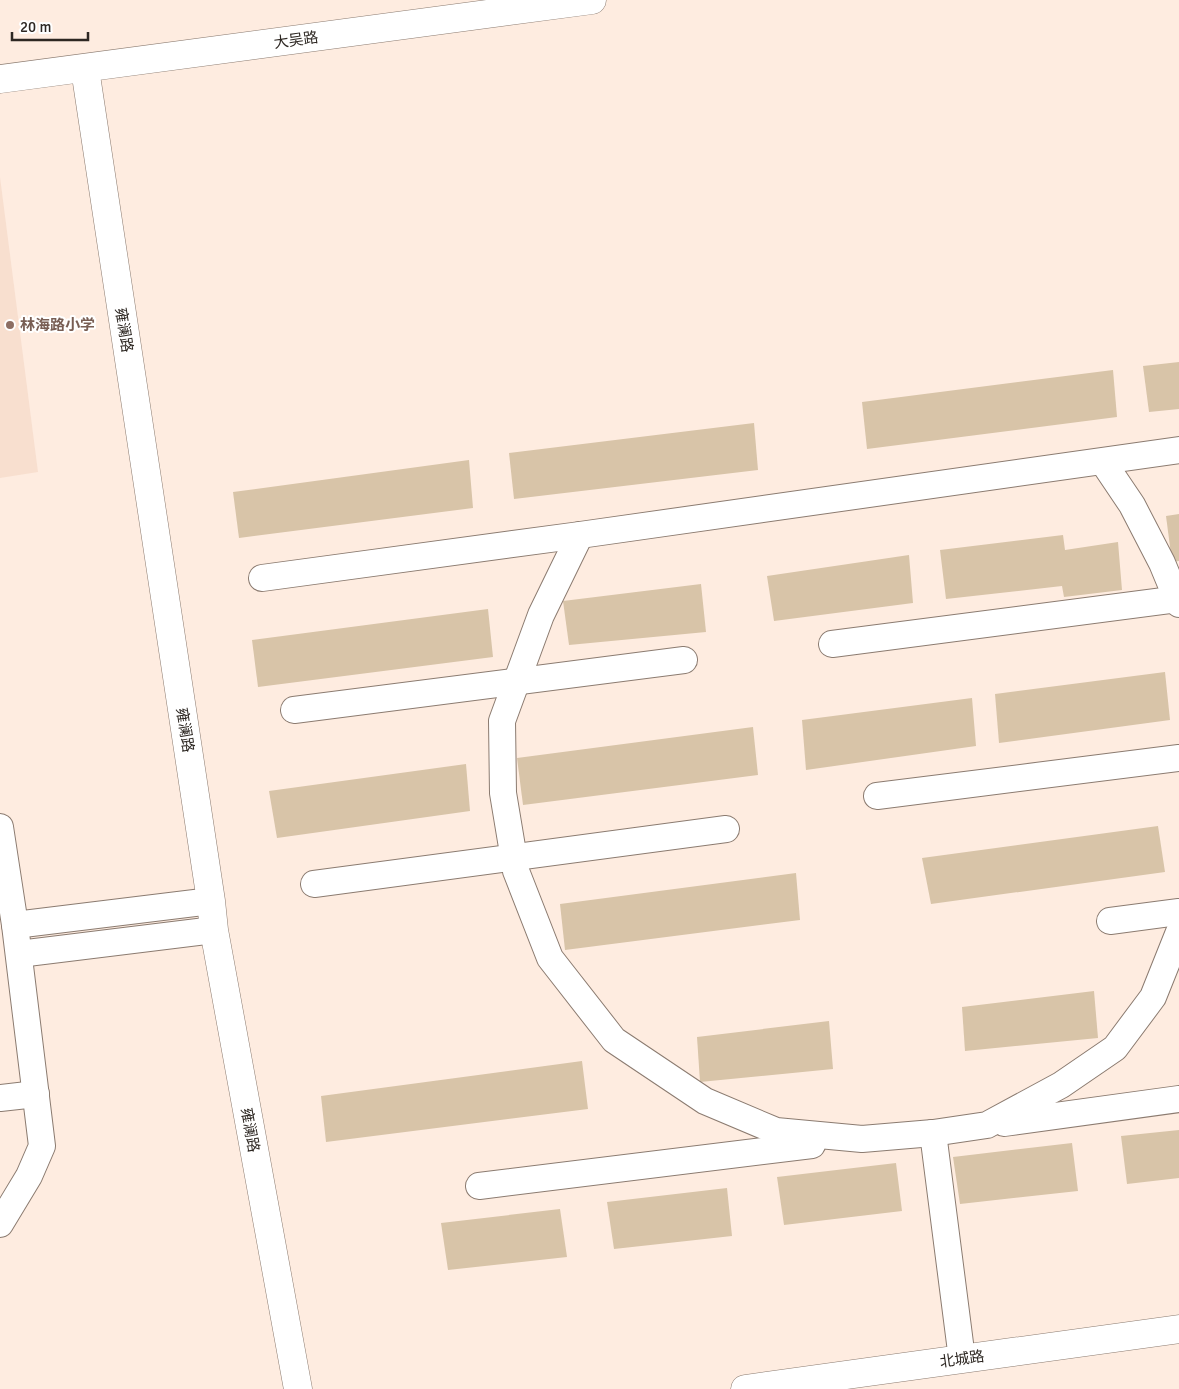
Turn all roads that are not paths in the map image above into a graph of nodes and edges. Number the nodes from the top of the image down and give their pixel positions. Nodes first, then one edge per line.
1 (588, 0) edge
2 (592, 0) edge
3 (85, 69) junction
4 (0, 79) edge
5 (1179, 450) edge
6 (1103, 462) junction
7 (580, 535) junction
8 (262, 578) dead end
9 (1178, 601) edge
10 (832, 644) dead end
11 (684, 660) dead end
12 (517, 681) junction
13 (294, 710) dead end
14 (1179, 758) edge
15 (877, 796) dead end
16 (0, 827) edge
17 (726, 829) dead end
18 (514, 857) junction
19 (314, 884) dead end
20 (211, 901) junction
21 (1179, 912) edge
22 (1110, 921) dead end
23 (15, 925) junction
24 (214, 930) junction
25 (1179, 932) edge
26 (19, 954) junction
27 (36, 1094) junction
28 (0, 1098) edge
29 (1179, 1099) edge
30 (988, 1125) junction
31 (933, 1134) junction
32 (862, 1139) junction
33 (479, 1186) dead end
34 (0, 1224) edge
35 (1179, 1329) edge
36 (962, 1359) junction
37 (298, 1389) edge
38 (745, 1389) edge

1 - 2 street, 大吴路
1 - 3 street, 大吴路
3 - 4 street, 大吴路
3 - 20 street, 雍澜路
5 - 6 street
6 - 7 street
6 - 9 street
7 - 8 street
7 - 12 street
9 - 10 street
11 - 12 street
12 - 13 street
12 - 18 street
14 - 15 street
16 - 23 street
17 - 18 street
18 - 19 street
18 - 32 street
20 - 23 street
20 - 24 street, 雍澜路
21 - 22 street
23 - 26 street
24 - 26 street
24 - 37 street, 雍澜路
25 - 30 street
26 - 27 street
27 - 28 street
27 - 34 street
29 - 30 street
30 - 31 street
31 - 32 street
31 - 36 street
32 - 33 street
35 - 36 street, 北城路
36 - 38 street, 北城路

